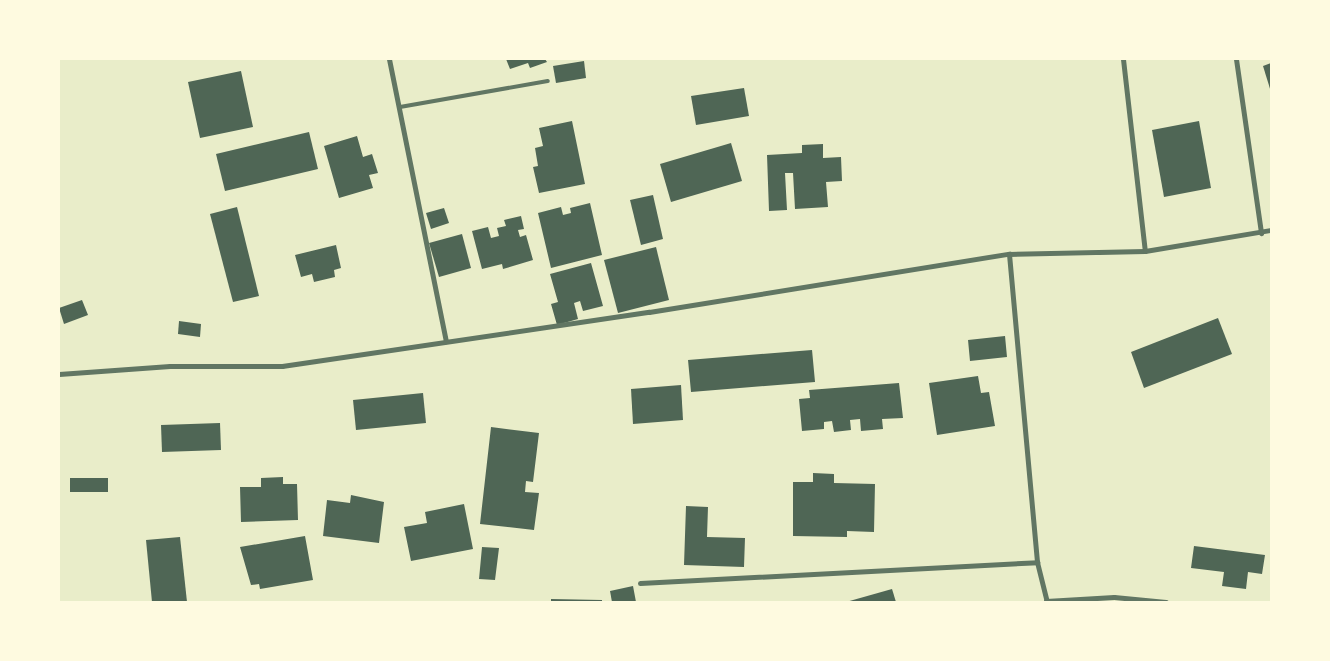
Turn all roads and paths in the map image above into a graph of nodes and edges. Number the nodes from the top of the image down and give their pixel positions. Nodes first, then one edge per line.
1 (389, 59) edge
2 (1123, 59) edge
3 (1236, 59) edge
4 (548, 81) dead end
5 (400, 107) junction
6 (1271, 230) edge
7 (1261, 233) junction
8 (1145, 251) junction
9 (1009, 254) junction
10 (446, 342) junction
11 (59, 374) edge
12 (1037, 562) junction
13 (640, 583) dead end
14 (1047, 601) edge
15 (1166, 602) edge

1 - 5 street
2 - 8 street
3 - 7 street
4 - 5 lane
5 - 10 street
6 - 7 street
7 - 8 street
8 - 9 street
9 - 10 street
9 - 12 street
10 - 11 street
12 - 13 street
12 - 14 street
14 - 15 street

